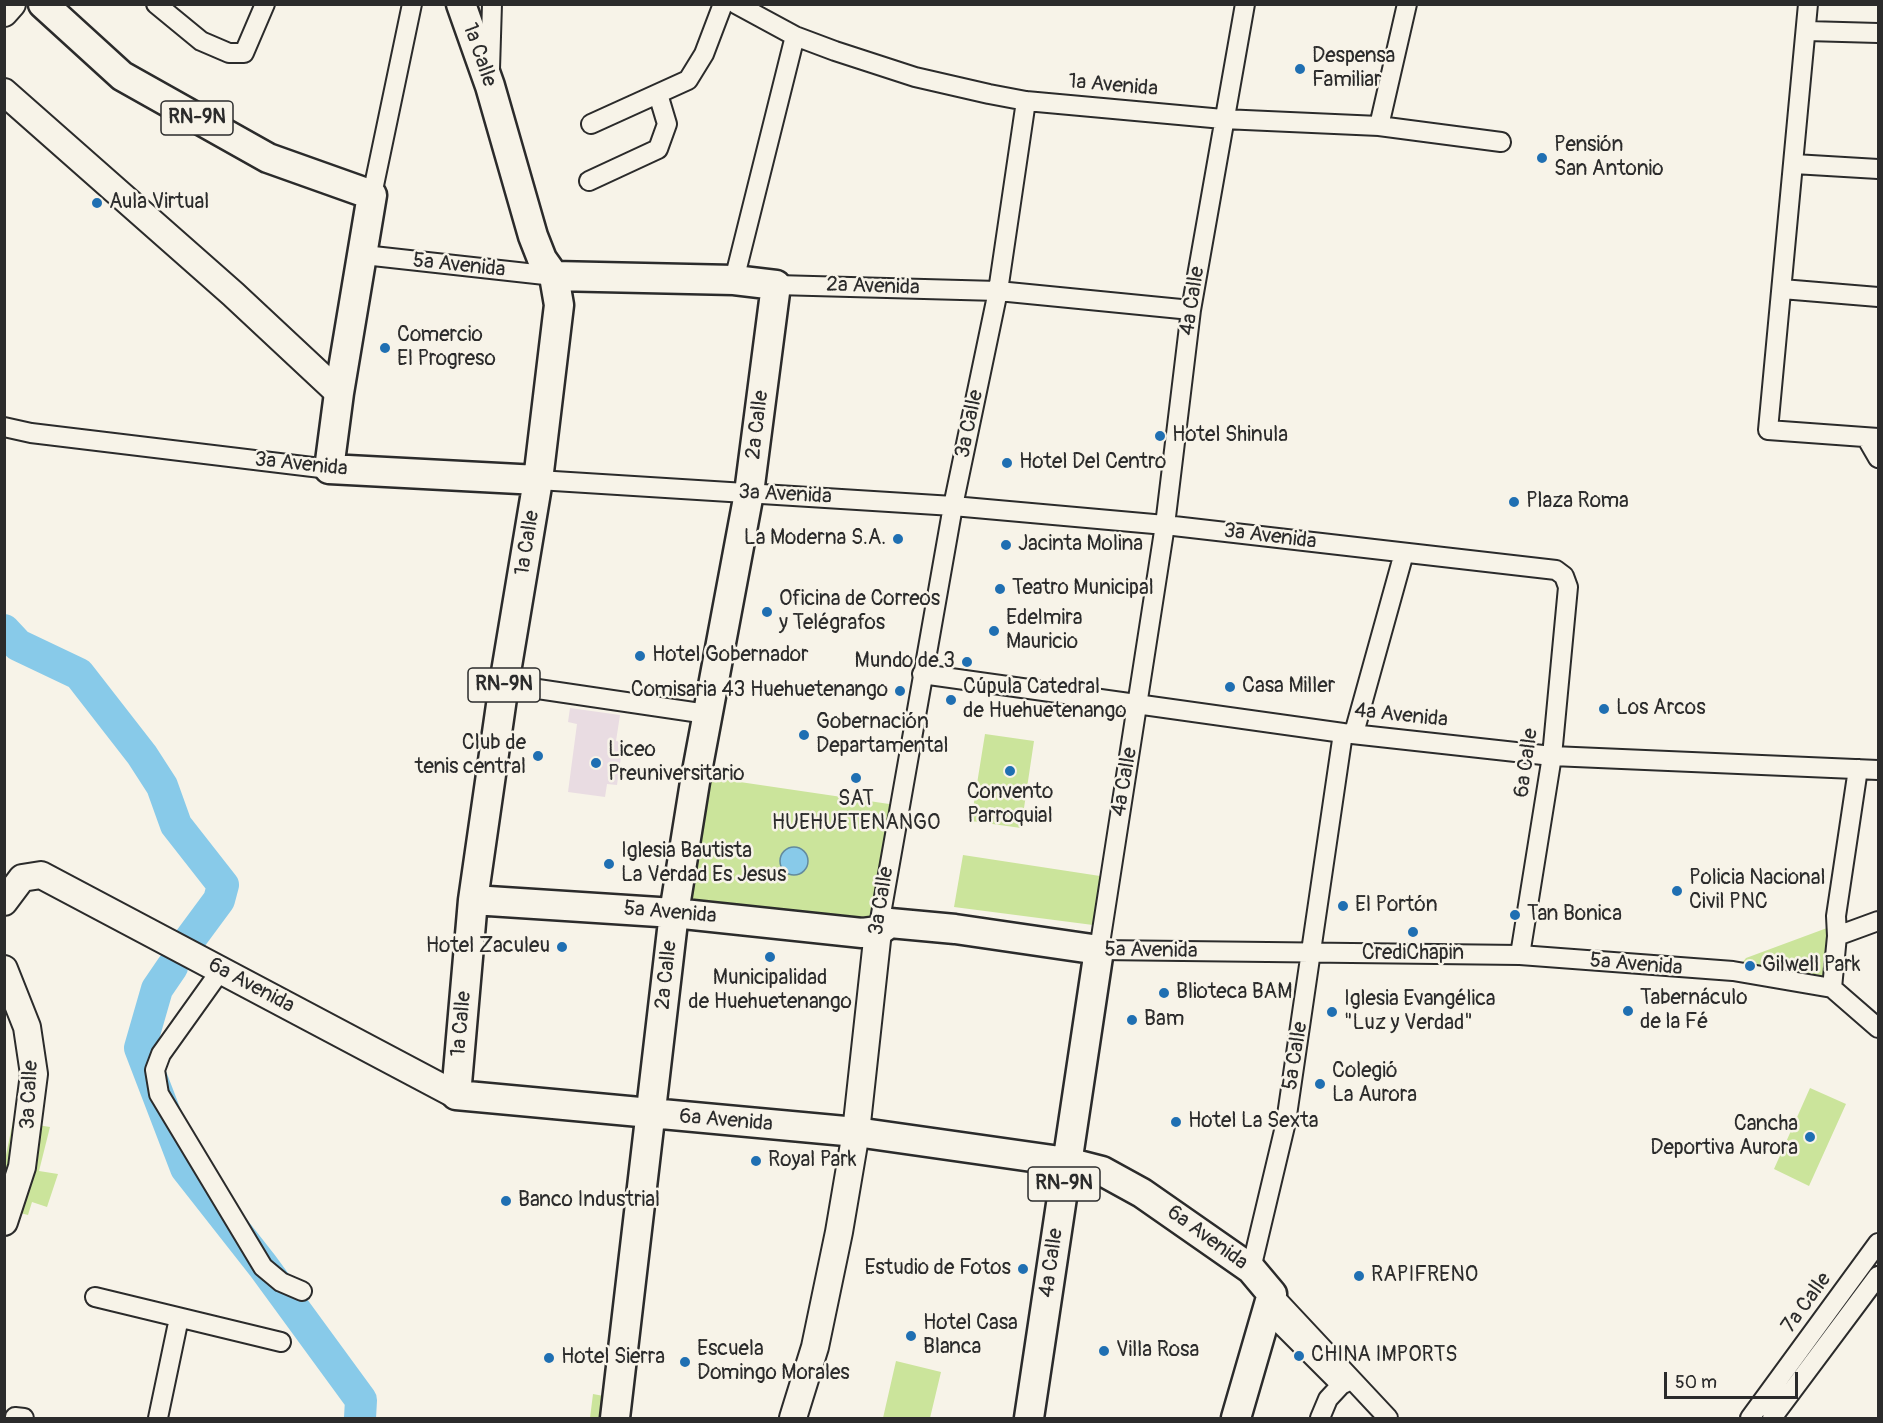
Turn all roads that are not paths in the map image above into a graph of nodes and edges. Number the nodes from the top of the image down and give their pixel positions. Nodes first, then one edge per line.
1 (12, 4) edge
2 (43, 4) edge
3 (156, 4) edge
4 (264, 4) edge
5 (412, 4) edge
6 (461, 4) edge
7 (492, 4) edge
8 (723, 4) edge
9 (736, 4) edge
10 (1245, 4) edge
11 (1407, 4) edge
12 (1808, 4) edge
13 (4, 13) edge
14 (1807, 31) junction
15 (1878, 33) edge
16 (795, 36) junction
17 (490, 86) junction
18 (4, 92) edge
19 (658, 94) junction
20 (1026, 101) junction
21 (1223, 119) junction
22 (591, 124) dead end
23 (1379, 126) junction
24 (1501, 142) dead end
25 (1794, 164) junction
26 (1878, 169) edge
27 (590, 181) dead end
28 (372, 195) junction
29 (364, 255) junction
30 (554, 276) junction
31 (734, 280) junction
32 (776, 285) junction
33 (1782, 289) junction
34 (998, 291) junction
35 (1878, 297) edge
36 (1191, 310) junction
37 (339, 393) junction
38 (4, 427) edge
39 (1873, 439) edge
40 (1878, 458) edge
41 (329, 469) junction
42 (538, 480) junction
43 (749, 493) junction
44 (953, 506) junction
45 (1165, 525) junction
46 (1404, 553) junction
47 (1564, 576) joint
48 (922, 674) junction
49 (504, 684) junction
50 (1138, 705) junction
51 (707, 714) junction
52 (1349, 733) junction
53 (1552, 756) junction
54 (1858, 769) junction
55 (1878, 770) edge
56 (13, 876) edge
57 (473, 900) junction
58 (4, 902) edge
59 (674, 913) junction
60 (1878, 921) edge
61 (878, 931) junction
62 (1837, 936) junction
63 (1099, 950) junction
64 (1312, 953) junction
65 (1520, 955) junction
66 (4, 969) edge
67 (221, 970) junction
68 (1832, 988) junction
69 (1878, 1028) edge
70 (456, 1095) junction
71 (652, 1115) junction
72 (856, 1132) junction
73 (1067, 1162) junction
74 (4, 1222) edge
75 (1878, 1244) edge
76 (1251, 1269) junction
77 (1878, 1276) edge
78 (302, 1291) dead end
79 (95, 1297) dead end
80 (1269, 1302) junction
81 (179, 1318) junction
82 (281, 1342) dead end
83 (1346, 1382) junction
84 (158, 1419) edge
85 (615, 1419) edge
86 (793, 1419) edge
87 (1029, 1419) edge
88 (1236, 1419) edge
89 (1320, 1419) edge
90 (1388, 1419) edge
91 (1750, 1419) edge
92 (1772, 1419) edge

1 - 13 main road
2 - 28 main road, RN-9N
3 - 4 street
5 - 28 street
6 - 17 main road, 1a Calle / RN-9N
7 - 17 street
8 - 19 street
9 - 16 street, 1a Avenida
10 - 21 street, 4a Calle
11 - 23 street
12 - 14 street
14 - 15 street
14 - 25 street
16 - 20 street, 1a Avenida
16 - 31 street
17 - 30 main road, 1a Calle / RN-9N
18 - 37 main road
19 - 22 street
19 - 27 street
20 - 21 street, 1a Avenida
20 - 34 street, 3a Calle
21 - 23 street, 1a Avenida
21 - 36 street, 4a Calle
23 - 24 street, 1a Avenida
25 - 26 street
25 - 33 street
28 - 29 main road
29 - 30 street, 5a Avenida
29 - 37 main road
30 - 31 main road, 2a Avenida
30 - 42 main road, 1a Calle / RN-9N
31 - 32 main road, 2a Avenida
32 - 34 street, 2a Avenida
32 - 43 main road, 2a Calle
33 - 35 street
33 - 39 street
34 - 36 street, 2a Avenida
34 - 44 street, 3a Calle
36 - 45 street, 4a Calle
37 - 41 main road
38 - 41 street, 3a Avenida
39 - 40 street
41 - 42 main road, 3a Avenida
42 - 43 street, 3a Avenida
42 - 49 main road, 1a Calle / RN-9N
43 - 44 street, 3a Avenida
43 - 51 main road, 2a Calle
44 - 45 street, 3a Avenida
44 - 48 street, 3a Calle
45 - 46 street, 3a Avenida
45 - 50 street, 4a Calle
46 - 47 street, 3a Avenida
46 - 52 street, 5a Calle
47 - 53 street, 6a Calle
48 - 50 street, 4a Avenida
48 - 61 street, 3a Calle
49 - 51 street
49 - 57 main road, 1a Calle / RN-9N
50 - 52 street, 4a Avenida
50 - 63 street, 4a Calle
51 - 59 main road, 2a Calle
52 - 53 street, 4a Avenida
52 - 64 street, 5a Calle
53 - 54 street, 4a Avenida
53 - 65 street, 6a Calle
54 - 55 street, 4a Avenida
54 - 62 street
56 - 58 main road
56 - 67 main road, 6a Avenida
57 - 59 main road, 5a Avenida
57 - 70 main road, 1a Calle / RN-9N
59 - 61 main road, 5a Avenida
59 - 71 main road, 2a Calle
60 - 62 street
61 - 63 main road, 5a Avenida
61 - 72 main road, 3a Calle
62 - 68 street
63 - 64 street, 5a Avenida
63 - 73 main road, 4a Calle / RN-9N
64 - 65 street, 5a Avenida
64 - 76 street, 5a Calle
65 - 68 street, 5a Avenida
66 - 74 main road, 3a Calle
67 - 70 main road, 6a Avenida
67 - 78 street
68 - 69 street
70 - 71 main road, 6a Avenida / RN-9N
71 - 72 main road, 6a Avenida / RN-9N
71 - 85 main road, 2a Calle
72 - 73 main road, 6a Avenida / RN-9N
72 - 86 main road, 3a Calle
73 - 76 main road, 6a Avenida / RN-9N
73 - 87 main road, 4a Calle / RN-9N
75 - 91 street, 7a Calle
76 - 80 main road, 6a Avenida / RN-9N
77 - 92 street, 7a Calle
79 - 81 street
80 - 83 street, 6a Avenida
80 - 88 main road
81 - 82 street
81 - 84 street
83 - 89 street
83 - 90 street, 6a Avenida

